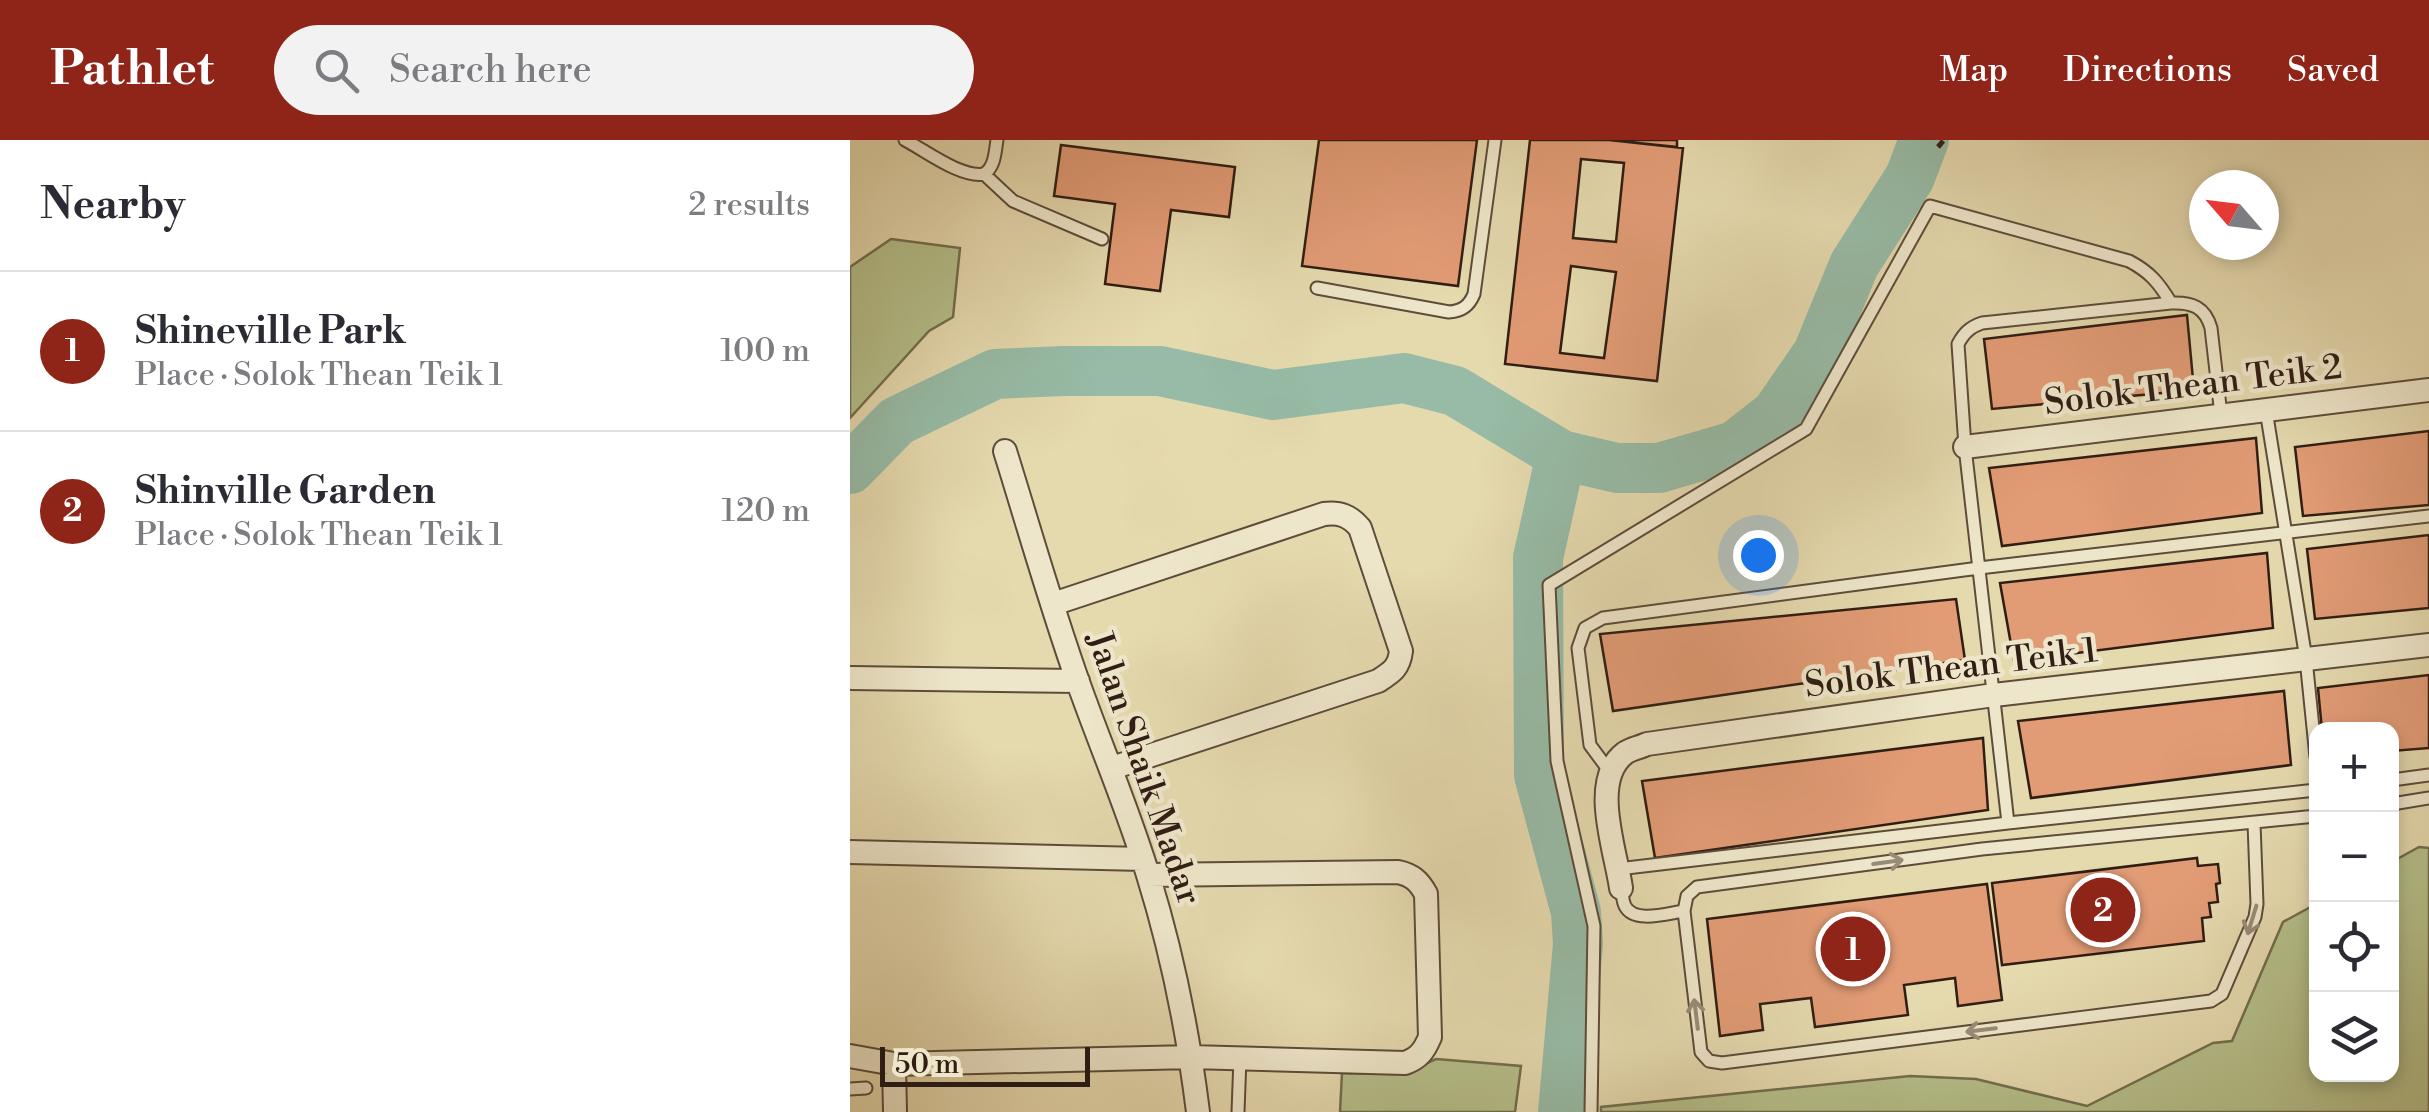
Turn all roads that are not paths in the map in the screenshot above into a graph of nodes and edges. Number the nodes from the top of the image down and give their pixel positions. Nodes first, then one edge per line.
1 (905, 140) edge
2 (997, 140) edge
3 (1495, 140) edge
4 (984, 174) junction
5 (1102, 238) dead end
6 (1316, 288) dead end
7 (2170, 303) junction
8 (2429, 390) edge
9 (2266, 410) junction
10 (2221, 415) junction
11 (1965, 446) junction
12 (1005, 451) dead end
13 (2429, 516) edge
14 (2286, 532) junction
15 (1979, 568) junction
16 (1053, 604) junction
17 (2429, 645) edge
18 (2306, 659) junction
19 (850, 678) edge
20 (1078, 681) junction
21 (1994, 695) junction
22 (2312, 722) edge
23 (1112, 768) junction
24 (1610, 773) junction
25 (2429, 775) edge
26 (2399, 779) edge
27 (2309, 791) edge
28 (2429, 798) edge
29 (2399, 803) edge
30 (2309, 817) edge
31 (2008, 823) junction
32 (2254, 823) junction
33 (850, 852) edge
34 (1146, 867) junction
35 (1620, 878) junction
36 (1684, 910) junction
37 (850, 1056) edge
38 (1191, 1057) junction
39 (1240, 1058) junction
40 (894, 1064) junction
41 (850, 1088) edge
42 (866, 1088) dead end
43 (895, 1112) edge
44 (1198, 1112) edge
45 (1238, 1112) edge
46 (1591, 1112) edge

1 - 4 lane
2 - 4 lane
3 - 6 lane
4 - 5 lane
7 - 10 lane
7 - 11 lane
7 - 46 lane
8 - 9 street, Solok Thean Teik 2
9 - 10 street, Solok Thean Teik 2
9 - 14 lane
10 - 11 street, Solok Thean Teik 2
11 - 15 lane
12 - 16 street, Jalan Shaik Madar
13 - 14 lane
14 - 15 lane
14 - 18 lane
15 - 21 lane
15 - 24 lane
16 - 20 street, Jalan Shaik Madar
16 - 23 street
17 - 18 street, Solok Thean Teik 1
18 - 21 street, Solok Thean Teik 1
18 - 22 lane
19 - 20 street
20 - 23 street, Jalan Shaik Madar
21 - 24 street, Solok Thean Teik 1
21 - 31 lane
23 - 34 street, Jalan Shaik Madar
24 - 35 street
25 - 26 lane
27 - 31 lane
28 - 29 lane
30 - 32 lane
31 - 35 lane
36 -> 32 lane
32 -> 36 lane
33 - 34 street
34 - 38 street, Jalan Shaik Madar
34 - 39 street
35 - 36 lane
37 - 40 street
38 - 39 street
38 - 40 street
38 - 44 street, Jalan Shaik Madar
39 - 45 lane
40 - 43 street
41 - 42 lane

